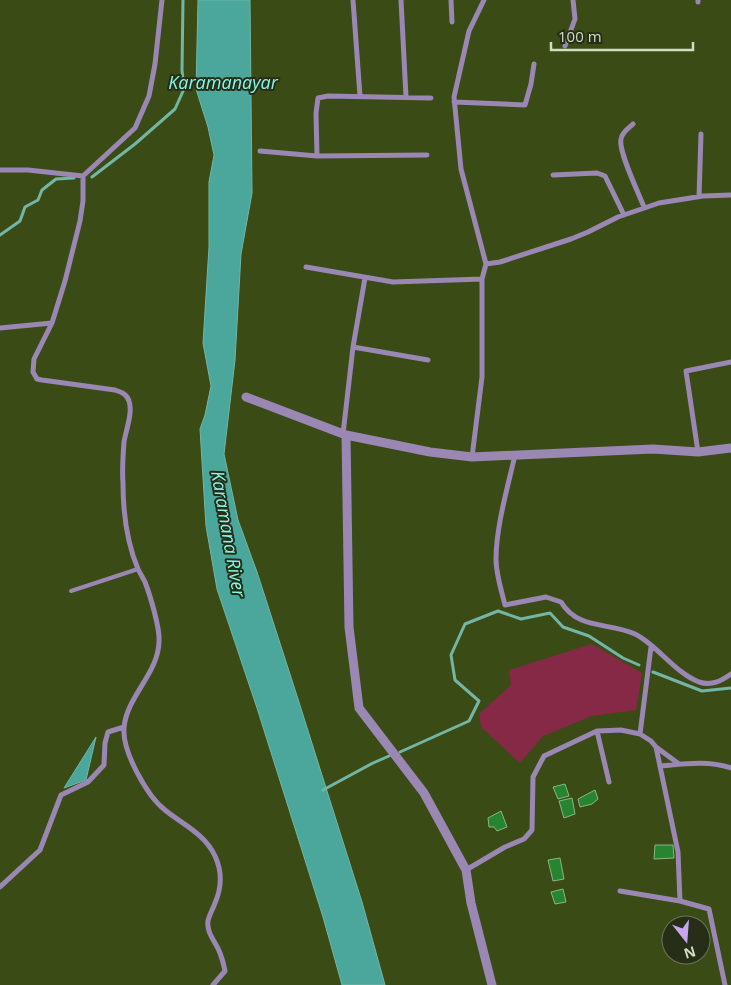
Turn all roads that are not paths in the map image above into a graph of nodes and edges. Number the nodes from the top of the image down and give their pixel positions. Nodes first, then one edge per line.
1 (162, 0) edge
2 (353, 0) edge
3 (401, 0) edge
4 (451, 0) edge
5 (484, 0) edge
6 (573, 0) edge
7 (452, 22) dead end
8 (565, 46) dead end
9 (534, 64) dead end
10 (360, 96) junction
11 (406, 97) junction
12 (431, 98) dead end
13 (454, 102) junction
14 (634, 124) dead end
15 (701, 134) dead end
16 (260, 151) dead end
17 (427, 155) dead end
18 (318, 156) junction
19 (0, 170) edge
20 (554, 175) dead end
21 (83, 176) junction
22 (731, 195) edge
23 (699, 196) junction
24 (644, 207) junction
25 (624, 215) junction
26 (486, 264) junction
27 (306, 267) dead end
28 (365, 278) junction
29 (482, 279) junction
30 (52, 323) junction
31 (0, 328) edge
32 (353, 347) junction
33 (428, 360) dead end
34 (731, 362) edge
35 (246, 397) dead end
36 (344, 434) junction
37 (731, 448) edge
38 (698, 452) junction
39 (515, 455) junction
40 (472, 457) junction
41 (138, 569) junction
42 (71, 591) dead end
43 (651, 647) junction
44 (731, 674) edge
45 (124, 727) junction
46 (597, 731) junction
47 (640, 734) junction
48 (656, 747) junction
49 (680, 765) junction
50 (660, 766) junction
51 (731, 768) edge
52 (609, 782) dead end
53 (466, 870) junction
54 (0, 887) edge
55 (620, 891) dead end
56 (680, 901) junction
57 (213, 985) edge
58 (492, 985) edge
59 (725, 985) edge

1 - 21 street
2 - 10 street
3 - 11 street
4 - 7 street
5 - 13 street
6 - 8 street
9 - 13 street
10 - 11 street
10 - 18 street
11 - 12 street
13 - 26 street
14 - 24 street
15 - 23 street
16 - 18 street
17 - 18 street
19 - 21 street
20 - 25 street
21 - 30 street
22 - 23 street
23 - 24 street
24 - 25 street
25 - 26 street
26 - 29 street
27 - 28 street
28 - 29 street
28 - 32 street
29 - 40 street
30 - 31 street
30 - 41 street
32 - 33 street
32 - 36 street
34 - 38 street
35 - 36 street
36 - 40 street
36 - 53 street
37 - 38 street
38 - 39 street
39 - 40 street
39 - 43 street
41 - 42 lane
41 - 45 street
43 - 44 street
43 - 47 street
45 - 54 street
45 - 57 street
46 - 47 street
46 - 52 street
46 - 53 street
47 - 48 street
48 - 49 street
48 - 50 street
49 - 50 street
49 - 51 street
50 - 56 street
53 - 58 street
55 - 56 street
56 - 59 street

